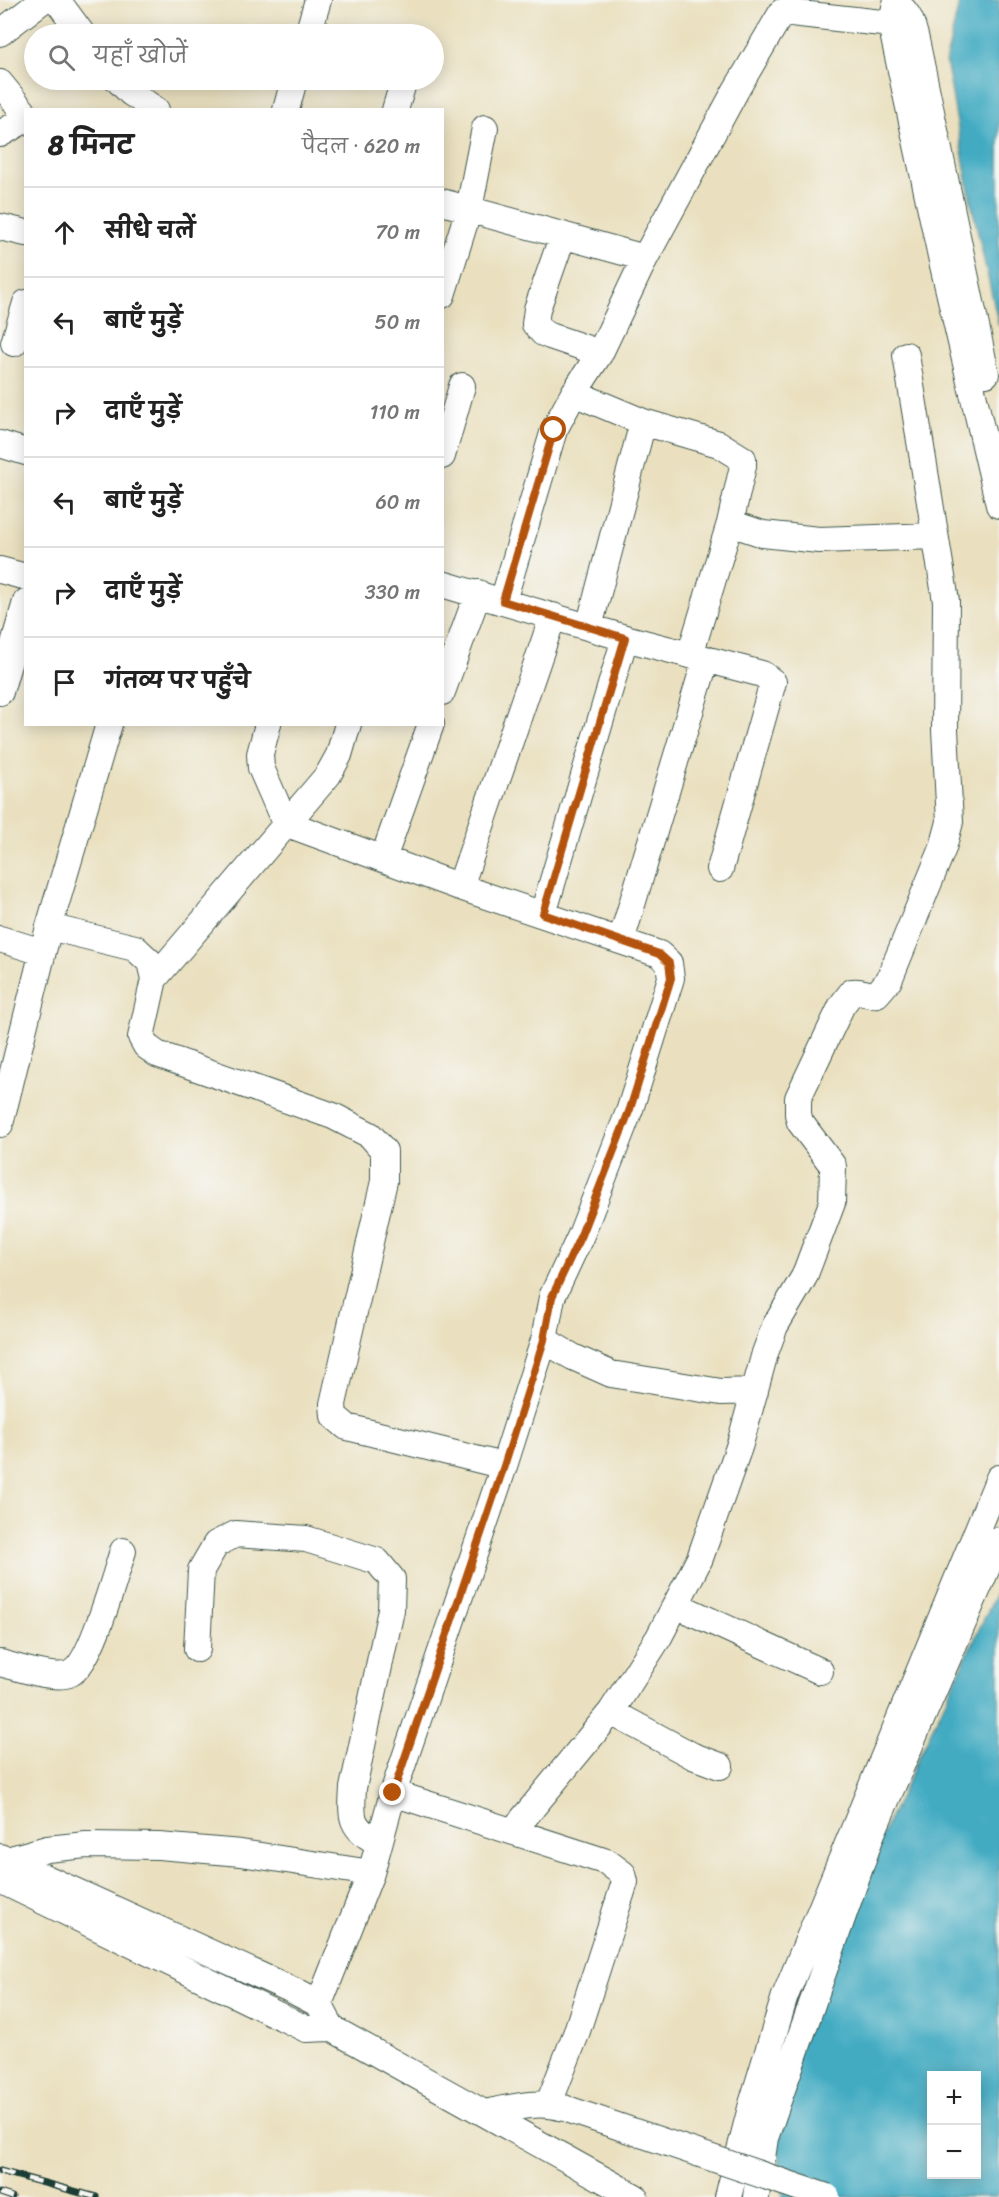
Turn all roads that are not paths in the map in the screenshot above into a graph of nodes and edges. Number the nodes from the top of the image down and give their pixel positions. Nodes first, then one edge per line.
1 (43, 0) edge
2 (57, 0) edge
3 (318, 0) edge
4 (783, 6) edge
5 (895, 9) edge
6 (75, 24) edge
7 (311, 24) edge
8 (0, 33) edge
9 (0, 83) edge
10 (128, 90) edge
11 (291, 90) edge
12 (401, 90) edge
13 (153, 108) edge
14 (287, 108) edge
15 (396, 108) edge
16 (24, 113) edge
17 (24, 120) edge
18 (485, 128) dead end
19 (0, 134) edge
20 (444, 203) edge
21 (469, 209) junction
22 (0, 227) edge
23 (24, 233) edge
24 (562, 235) junction
25 (645, 258) junction
26 (444, 289) edge
27 (24, 309) edge
28 (13, 343) edge
29 (600, 353) junction
30 (906, 355) dead end
31 (462, 386) dead end
32 (574, 393) junction
33 (643, 422) junction
34 (999, 437) edge
35 (0, 444) edge
36 (444, 449) edge
37 (24, 451) edge
38 (999, 505) edge
39 (730, 523) junction
40 (935, 536) junction
41 (0, 570) edge
42 (24, 576) edge
43 (444, 584) edge
44 (478, 593) junction
45 (503, 601) junction
46 (24, 609) edge
47 (553, 616) junction
48 (589, 627) junction
49 (625, 638) junction
50 (698, 657) junction
51 (444, 687) edge
52 (0, 692) edge
53 (108, 726) edge
54 (267, 726) edge
55 (347, 726) edge
56 (430, 726) edge
57 (285, 824) junction
58 (383, 859) junction
59 (720, 869) dead end
60 (460, 887) junction
61 (543, 914) junction
62 (49, 927) junction
63 (0, 939) edge
64 (621, 941) junction
65 (42, 952) junction
66 (154, 979) junction
67 (0, 1124) edge
68 (544, 1340) junction
69 (755, 1391) junction
70 (504, 1466) junction
71 (999, 1478) edge
72 (999, 1540) edge
73 (123, 1551) dead end
74 (676, 1605) junction
75 (197, 1649) dead end
76 (0, 1663) edge
77 (820, 1671) dead end
78 (610, 1712) junction
79 (720, 1766) dead end
80 (393, 1793) junction
81 (513, 1831) junction
82 (379, 1843) junction
83 (2, 1866) edge
84 (371, 1873) junction
85 (319, 2004) junction
86 (331, 2028) junction
87 (559, 2107) junction
88 (484, 2114) junction
89 (634, 2197) edge
90 (728, 2197) edge
91 (756, 2197) edge
92 (827, 2197) edge

1 - 8 street
2 - 6 street
3 - 7 street
4 - 5 street
4 - 25 street
5 - 34 street
5 - 38 street
9 - 16 street
10 - 13 street
11 - 14 street
12 - 15 street
17 - 19 street
18 - 21 street
20 - 21 street
21 - 24 street
21 - 26 street
22 - 23 street
24 - 25 street
24 - 29 street
25 - 29 street
27 - 28 street
29 - 32 street
30 - 40 street
31 - 36 street
32 - 33 street
32 - 45 street
33 - 39 street
33 - 48 street
35 - 37 street
39 - 40 street
39 - 50 street
40 - 69 street
41 - 42 street
43 - 44 street
44 - 45 street
44 - 51 street
45 - 47 street
46 - 52 street
47 - 48 street
47 - 60 street
48 - 49 street
49 - 50 street
49 - 61 street
50 - 59 street
50 - 64 street
53 - 62 street
54 - 57 street
55 - 57 street
56 - 58 street
57 - 58 street
57 - 66 street
58 - 60 street
60 - 61 street
61 - 64 street
62 - 65 street
62 - 66 street
63 - 65 street
64 - 68 street
65 - 67 street
66 - 70 street
68 - 69 street
68 - 70 street
69 - 74 street
70 - 80 street
71 - 90 street
72 - 91 street
73 - 76 street
74 - 77 street
74 - 78 street
75 - 82 street
78 - 79 street
78 - 81 street
80 - 81 street
80 - 82 street
81 - 87 street
82 - 84 street
83 - 84 street
83 - 85 street
83 - 86 street
84 - 85 street
85 - 86 street
86 - 88 street
87 - 88 street
87 - 92 street, bridge
88 - 89 street

